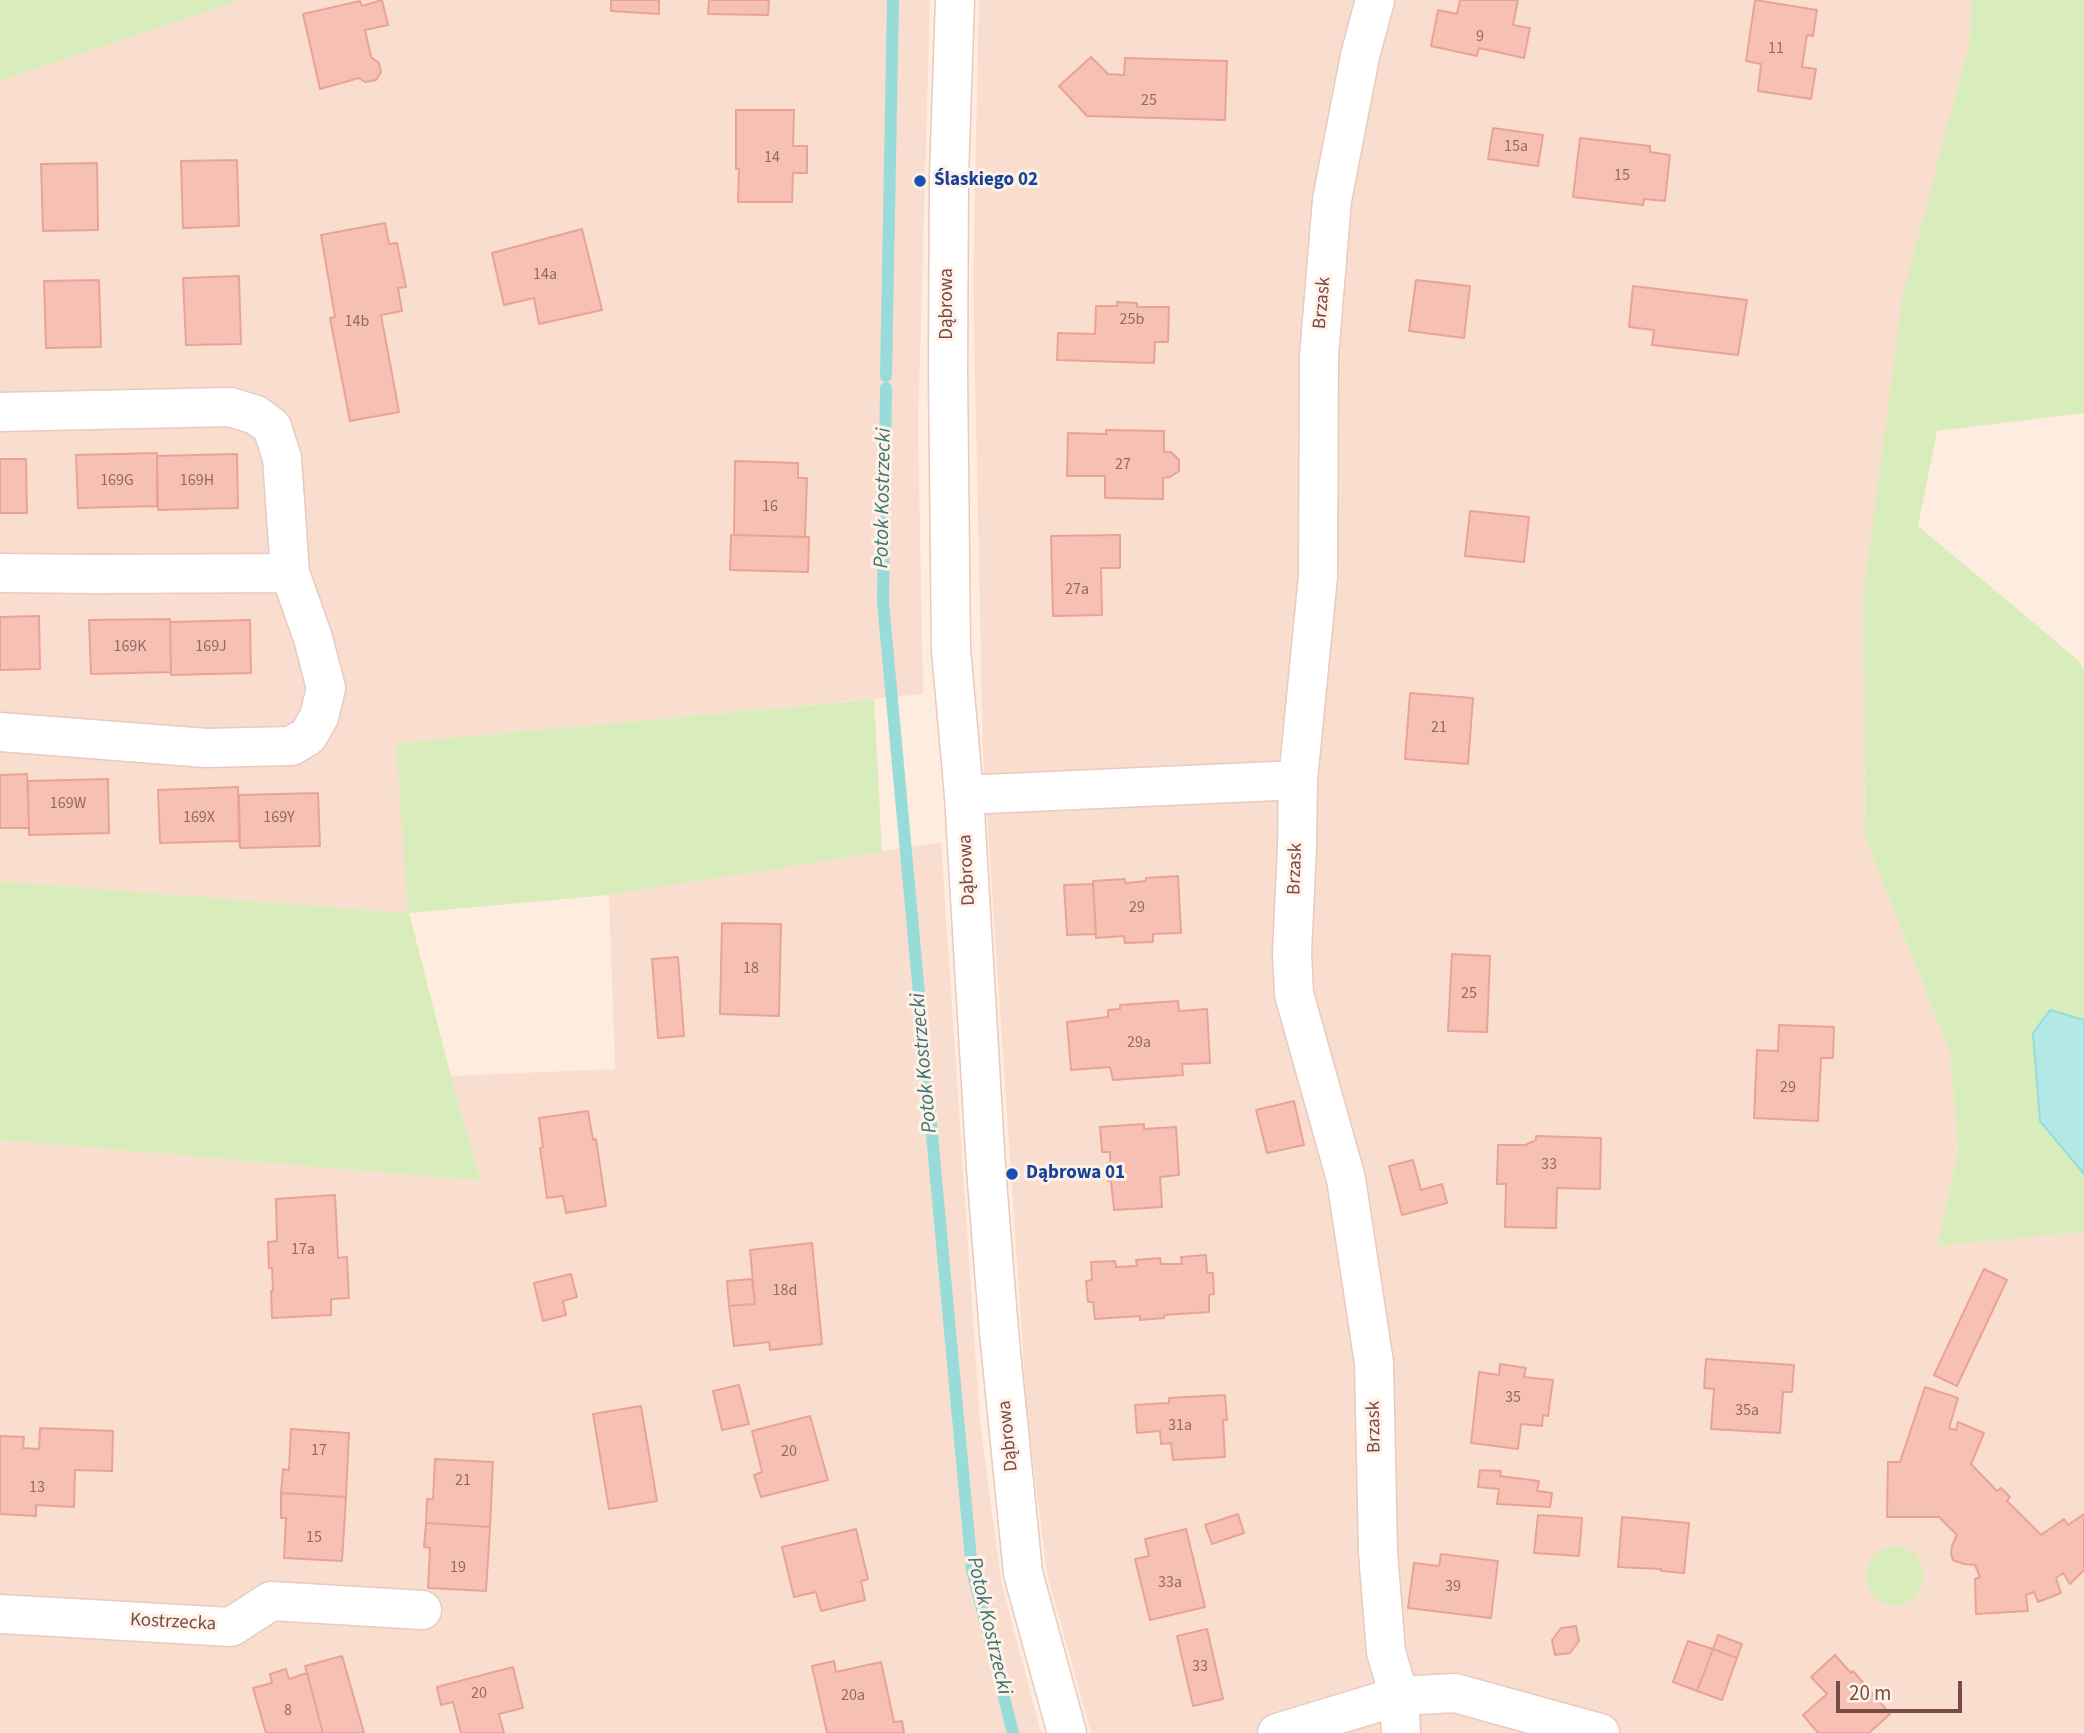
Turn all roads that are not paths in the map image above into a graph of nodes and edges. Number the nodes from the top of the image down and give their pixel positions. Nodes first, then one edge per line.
1 (955, 0) edge
2 (1376, 0) edge
3 (0, 412) edge
4 (0, 573) edge
5 (290, 573) junction
6 (0, 732) edge
7 (1298, 780) junction
8 (964, 795) junction
9 (422, 1610) dead end
10 (0, 1614) edge
11 (1399, 1696) junction
12 (1067, 1733) edge
13 (1277, 1733) edge
14 (1401, 1733) edge
15 (1600, 1733) edge

1 - 8 street, Dąbrowa
2 - 7 street, Brzask
3 - 5 street
4 - 5 street
5 - 6 street
7 - 8 street
7 - 11 street, Brzask
8 - 12 street, Dąbrowa
9 - 10 street, Kostrzecka
11 - 13 street
11 - 14 street, Brzask
11 - 15 street

